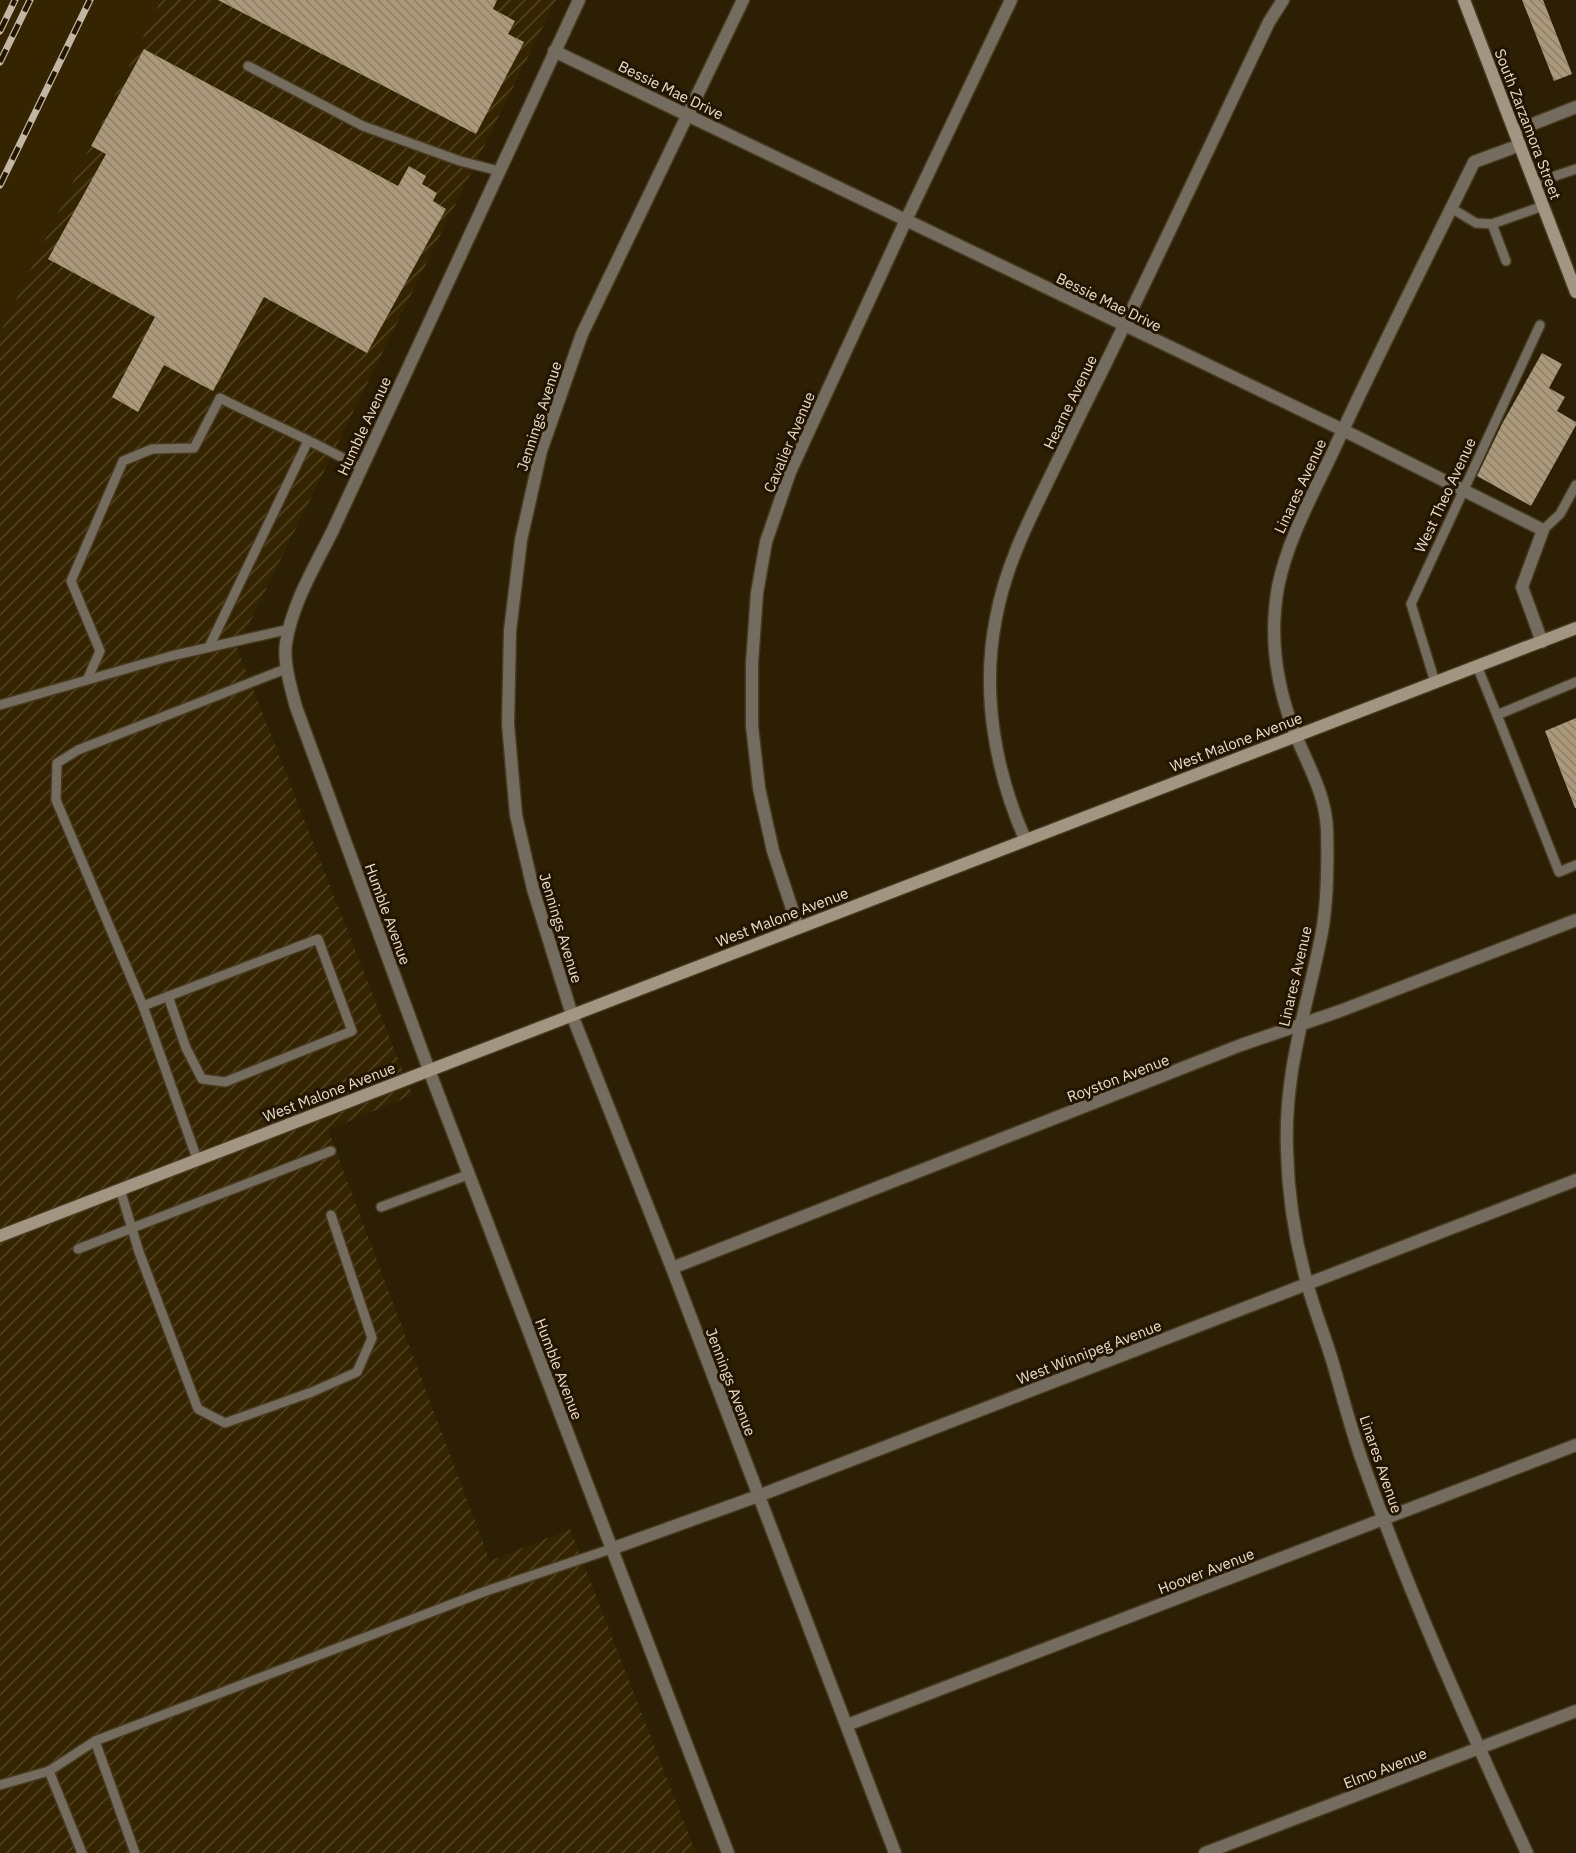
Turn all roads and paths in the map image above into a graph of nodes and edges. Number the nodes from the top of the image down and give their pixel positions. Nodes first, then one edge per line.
1 (579, 0) edge
2 (744, 0) edge
3 (1011, 0) edge
4 (1283, 0) edge
5 (1464, 0) edge
6 (554, 51) junction
7 (248, 66) dead end
8 (1576, 107) edge
9 (688, 115) junction
10 (1515, 131) junction
11 (1520, 145) junction
12 (1576, 168) edge
13 (499, 171) junction
14 (1534, 183) junction
15 (1543, 206) junction
16 (1451, 208) junction
17 (906, 220) junction
18 (1492, 224) junction
19 (1506, 261) dead end
20 (1575, 284) edge
21 (1540, 325) dead end
22 (1124, 326) junction
23 (1343, 430) junction
24 (308, 441) junction
25 (361, 468) junction
26 (1576, 485) edge
27 (1463, 491) junction
28 (1543, 530) junction
29 (1576, 628) edge
30 (290, 629) junction
31 (1542, 642) junction
32 (209, 647) junction
33 (1477, 666) junction
34 (288, 668) junction
35 (87, 680) junction
36 (1435, 682) junction
37 (1576, 682) edge
38 (0, 705) edge
39 (1497, 715) junction
40 (1296, 735) junction
41 (1025, 839) junction
42 (1576, 865) edge
43 (1576, 920) edge
44 (798, 927) junction
45 (168, 996) junction
46 (143, 1006) junction
47 (572, 1015) junction
48 (1300, 1024) junction
49 (429, 1070) junction
50 (331, 1152) dead end
51 (197, 1160) junction
52 (470, 1174) junction
53 (1576, 1179) edge
54 (120, 1189) junction
55 (381, 1208) dead end
56 (331, 1215) dead end
57 (132, 1228) junction
58 (0, 1236) edge
59 (78, 1249) dead end
60 (672, 1268) junction
61 (1307, 1283) junction
62 (1576, 1445) edge
63 (758, 1496) junction
64 (1383, 1519) junction
65 (611, 1549) junction
66 (1576, 1711) edge
67 (846, 1725) junction
68 (95, 1741) junction
69 (1479, 1748) junction
70 (49, 1771) junction
71 (0, 1785) edge
72 (82, 1853) edge
73 (135, 1853) edge
74 (728, 1853) edge
75 (895, 1853) edge
76 (1205, 1853) edge
77 (1527, 1853) edge

1 - 6 street, Humble Avenue
2 - 9 street, Jennings Avenue
3 - 17 street, Cavalier Avenue
4 - 22 street, Hearne Avenue
5 - 10 street, South Zarzamora Street
6 - 9 street, Bessie Mae Drive
6 - 13 street, Humble Avenue
7 - 13 lane
8 - 10 street
9 - 17 street, Bessie Mae Drive
9 - 47 street, Jennings Avenue
10 - 11 street, South Zarzamora Street
11 - 14 street, South Zarzamora Street
11 - 16 street, Linares Avenue
12 - 14 lane
13 - 25 street, Humble Avenue
14 - 15 street, South Zarzamora Street
15 - 18 lane
15 - 20 street, South Zarzamora Street
16 - 18 lane
16 - 23 street, Linares Avenue
17 - 22 street, Bessie Mae Drive
17 - 44 street, Cavalier Avenue
18 - 19 lane
21 - 27 lane, West Theo Avenue
22 - 23 street, Bessie Mae Drive
22 - 41 street, Hearne Avenue
23 - 27 street, Bessie Mae Drive
23 - 40 street, Linares Avenue
24 - 25 lane
24 - 32 lane
24 - 35 lane
25 - 30 street, Humble Avenue
26 - 28 lane
27 - 28 street, Bessie Mae Drive
27 - 36 lane, West Theo Avenue
28 - 31 street
29 - 31 street, West Malone Avenue
30 - 32 lane
30 - 34 street, Humble Avenue
31 - 33 street, West Malone Avenue
32 - 35 lane
33 - 36 street, West Malone Avenue
33 - 39 lane
34 - 46 lane
34 - 49 street, Humble Avenue
35 - 38 lane
36 - 40 street, West Malone Avenue
37 - 39 lane
39 - 42 lane
40 - 41 street, West Malone Avenue
40 - 48 street, Linares Avenue
41 - 44 street, West Malone Avenue
43 - 48 street, Royston Avenue
44 - 47 street, West Malone Avenue
45 - 45 lane
45 - 46 lane
46 - 51 lane
47 - 49 street, West Malone Avenue
47 - 60 street, Jennings Avenue
48 - 60 street, Royston Avenue
48 - 61 street, Linares Avenue
49 - 51 street, West Malone Avenue
49 - 52 street, Humble Avenue
50 - 57 lane
51 - 54 street, West Malone Avenue
52 - 55 lane
52 - 65 street, Humble Avenue
53 - 61 street, West Winnipeg Avenue
54 - 57 lane
54 - 58 street, West Malone Avenue
56 - 57 lane
57 - 59 lane
60 - 63 street, Jennings Avenue
61 - 63 street, West Winnipeg Avenue
61 - 64 street, Linares Avenue
62 - 64 street, Hoover Avenue
63 - 65 street, West Winnipeg Avenue
63 - 67 street, Jennings Avenue
64 - 67 street, Hoover Avenue
64 - 69 street, Linares Avenue
65 - 68 lane
65 - 74 street, Humble Avenue
66 - 69 street, Elmo Avenue
67 - 75 street, Jennings Avenue
68 - 70 lane
68 - 73 lane
69 - 76 street, Elmo Avenue
69 - 77 street, Linares Avenue
70 - 71 lane
70 - 72 lane

